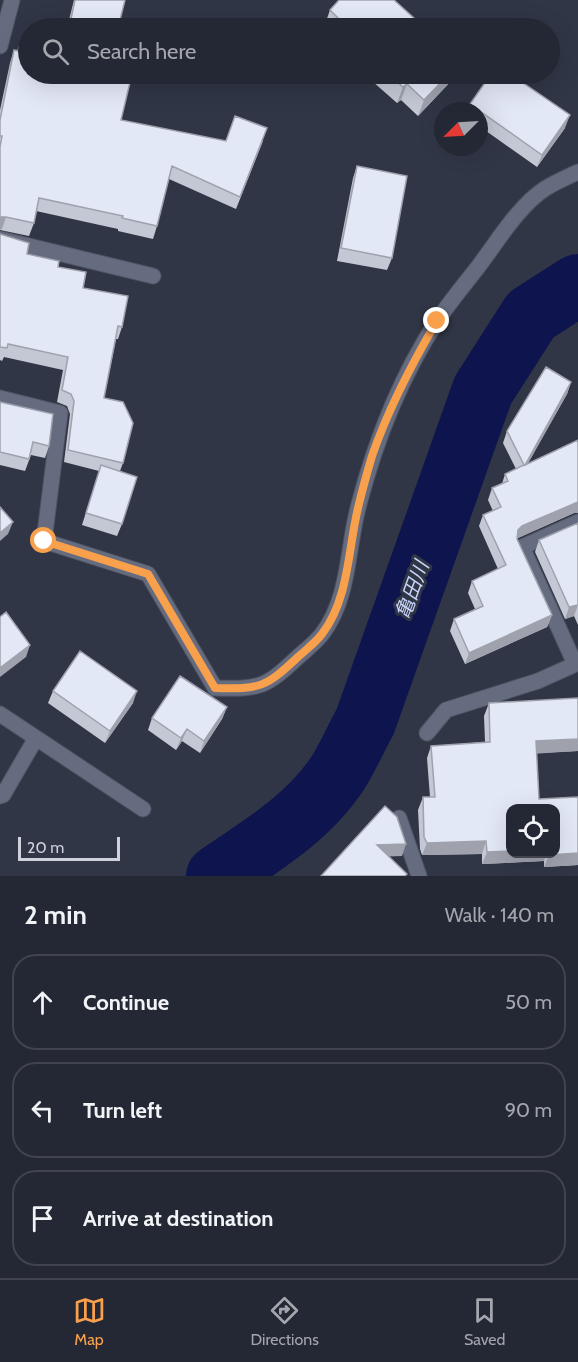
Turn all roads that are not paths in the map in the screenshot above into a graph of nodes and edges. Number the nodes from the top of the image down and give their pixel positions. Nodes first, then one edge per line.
1 (12, 0) edge
2 (0, 46) edge
3 (578, 172) edge
4 (0, 239) edge
5 (153, 276) dead end
6 (0, 398) edge
7 (578, 522) edge
8 (577, 664) edge
9 (0, 714) edge
10 (427, 734) dead end
11 (36, 738) junction
12 (0, 796) edge
13 (143, 809) dead end
14 (399, 818) edge
15 (418, 876) edge

1 - 2 street
3 - 6 street
4 - 5 street
7 - 8 street
8 - 10 street
9 - 11 street
11 - 12 street
11 - 13 street
14 - 15 street

